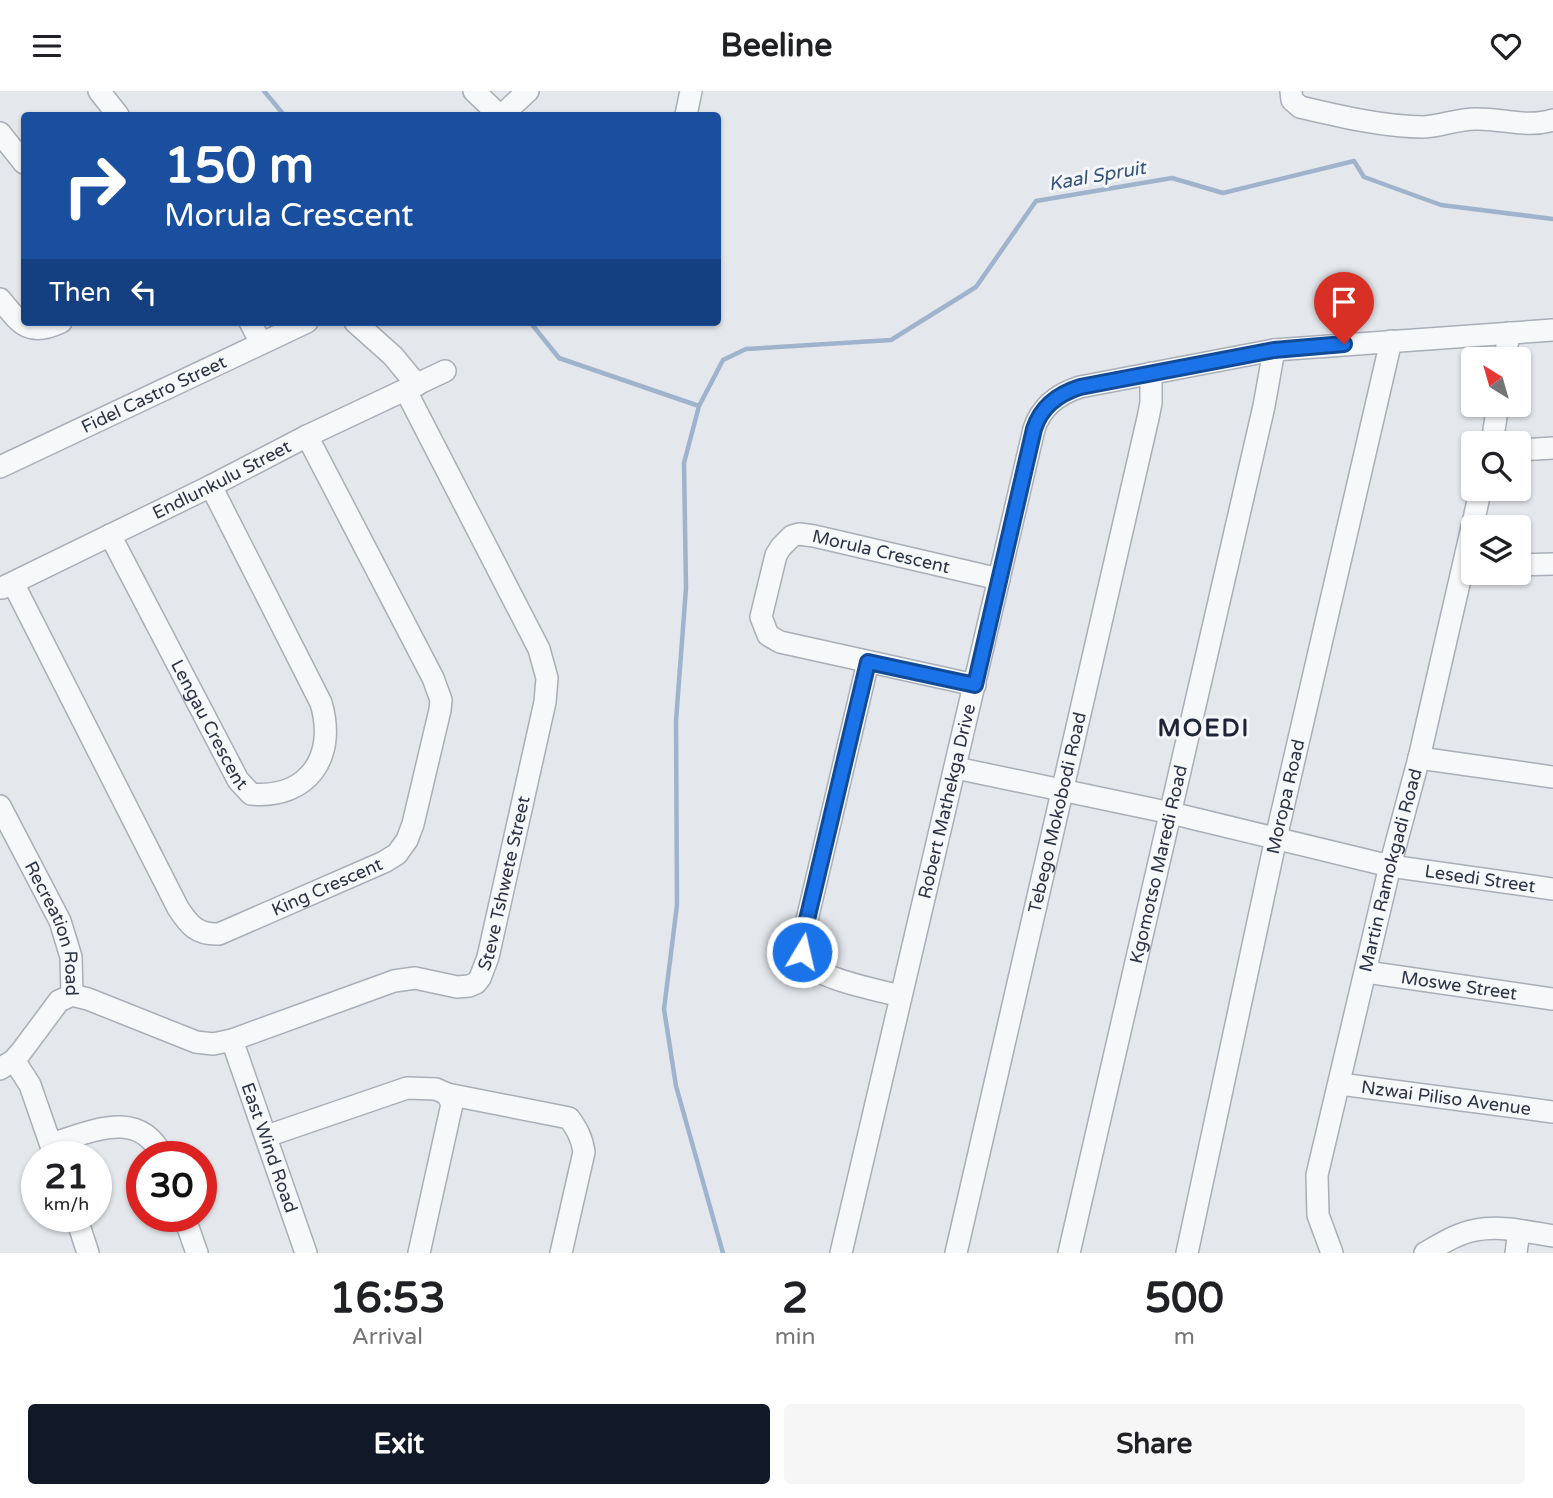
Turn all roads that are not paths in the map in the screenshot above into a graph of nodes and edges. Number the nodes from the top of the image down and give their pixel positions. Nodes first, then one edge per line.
1 (99, 91) edge
2 (474, 91) edge
3 (528, 91) edge
4 (691, 91) edge
5 (1291, 91) edge
6 (116, 112) edge
7 (497, 112) edge
8 (504, 112) edge
9 (687, 112) edge
10 (1553, 120) edge
11 (0, 133) edge
12 (21, 159) edge
13 (0, 299) edge
14 (21, 323) edge
15 (27, 326) edge
16 (52, 326) edge
17 (252, 326) edge
18 (298, 326) edge
19 (359, 326) edge
20 (1553, 330) edge
21 (1509, 333) junction
22 (1391, 341) junction
23 (261, 343) junction
24 (1507, 347) edge
25 (1274, 350) junction
26 (445, 371) dead end
27 (1151, 373) junction
28 (411, 388) junction
29 (307, 436) junction
30 (1553, 448) edge
31 (1531, 449) edge
32 (0, 467) edge
33 (211, 486) junction
34 (110, 535) junction
35 (1553, 564) edge
36 (1531, 565) edge
37 (999, 579) junction
38 (1463, 585) edge
39 (6, 586) edge
40 (868, 662) junction
41 (975, 685) junction
42 (1419, 758) junction
43 (956, 768) junction
44 (1553, 778) edge
45 (1063, 791) junction
46 (0, 806) edge
47 (1171, 813) junction
48 (1276, 838) junction
49 (1390, 866) junction
50 (1553, 889) edge
51 (1366, 972) junction
52 (72, 995) junction
53 (900, 996) junction
54 (1553, 999) edge
55 (232, 1040) junction
56 (7, 1065) edge
57 (1340, 1084) junction
58 (447, 1094) junction
59 (1553, 1112) edge
60 (267, 1136) junction
61 (50, 1141) edge
62 (76, 1141) edge
63 (153, 1141) edge
64 (1520, 1231) junction
65 (81, 1232) edge
66 (190, 1232) edge
67 (1553, 1236) edge
68 (88, 1253) edge
69 (197, 1253) edge
70 (306, 1253) edge
71 (419, 1253) edge
72 (561, 1253) edge
73 (841, 1253) edge
74 (956, 1253) edge
75 (1069, 1253) edge
76 (1187, 1253) edge
77 (1332, 1253) edge
78 (1425, 1253) edge
79 (1516, 1253) edge

1 - 6 street
2 - 7 street
3 - 8 street
4 - 9 street
5 - 10 street
11 - 12 street
13 - 14 street
15 - 16 street
17 - 23 street
18 - 23 street, Fidel Castro Street
19 - 28 street
20 - 21 street, Robert Mathekga Drive
21 - 22 street, Robert Mathekga Drive
21 - 24 street
22 - 25 street, Robert Mathekga Drive
22 - 48 street, Moropa Road
23 - 32 street, Fidel Castro Street
25 - 27 street, Robert Mathekga Drive
25 - 47 street, Kgomotso Maredi Road
26 - 28 street, Endlunkulu Street
27 - 37 street, Robert Mathekga Drive
27 - 45 street, Tebego Mokobodi Road
28 - 29 street, Endlunkulu Street
28 - 55 street, Steve Tshwete Street
29 - 33 street, Endlunkulu Street
29 - 39 street, King Crescent
30 - 31 street
33 - 34 street, Endlunkulu Street
33 - 34 street, Lengau Crescent
34 - 39 street, Endlunkulu Street
35 - 36 street
37 - 40 street, Morula Crescent
37 - 41 street, Robert Mathekga Drive
38 - 42 street, Martin Ramokgadi Road
40 - 41 street, Morula Crescent
40 - 53 street
41 - 43 street, Robert Mathekga Drive
42 - 44 street
42 - 49 street, Martin Ramokgadi Road
43 - 45 street, Lesedi Street
43 - 53 street, Robert Mathekga Drive
45 - 47 street, Lesedi Street
45 - 74 street, Tebego Mokobodi Road
46 - 52 street, Recreation Road
47 - 48 street, Lesedi Street
47 - 75 street, Kgomotso Maredi Road
48 - 49 street, Lesedi Street
48 - 76 street, Moropa Road
49 - 50 street, Lesedi Street
49 - 51 street, Martin Ramokgadi Road
51 - 54 street, Moswe Street
51 - 57 street, Martin Ramokgadi Road
52 - 55 street, Steve Tshwete Street
52 - 56 street, Recreation Road
53 - 73 street, Robert Mathekga Drive
55 - 60 street, East Wind Road
56 - 61 street
57 - 59 street, Nzwai Piliso Avenue
57 - 77 street, Martin Ramokgadi Road
58 - 60 street
58 - 71 street
58 - 72 street
60 - 70 street, East Wind Road
62 - 63 street
64 - 67 street
64 - 78 street
64 - 79 street
65 - 68 street
66 - 69 street

